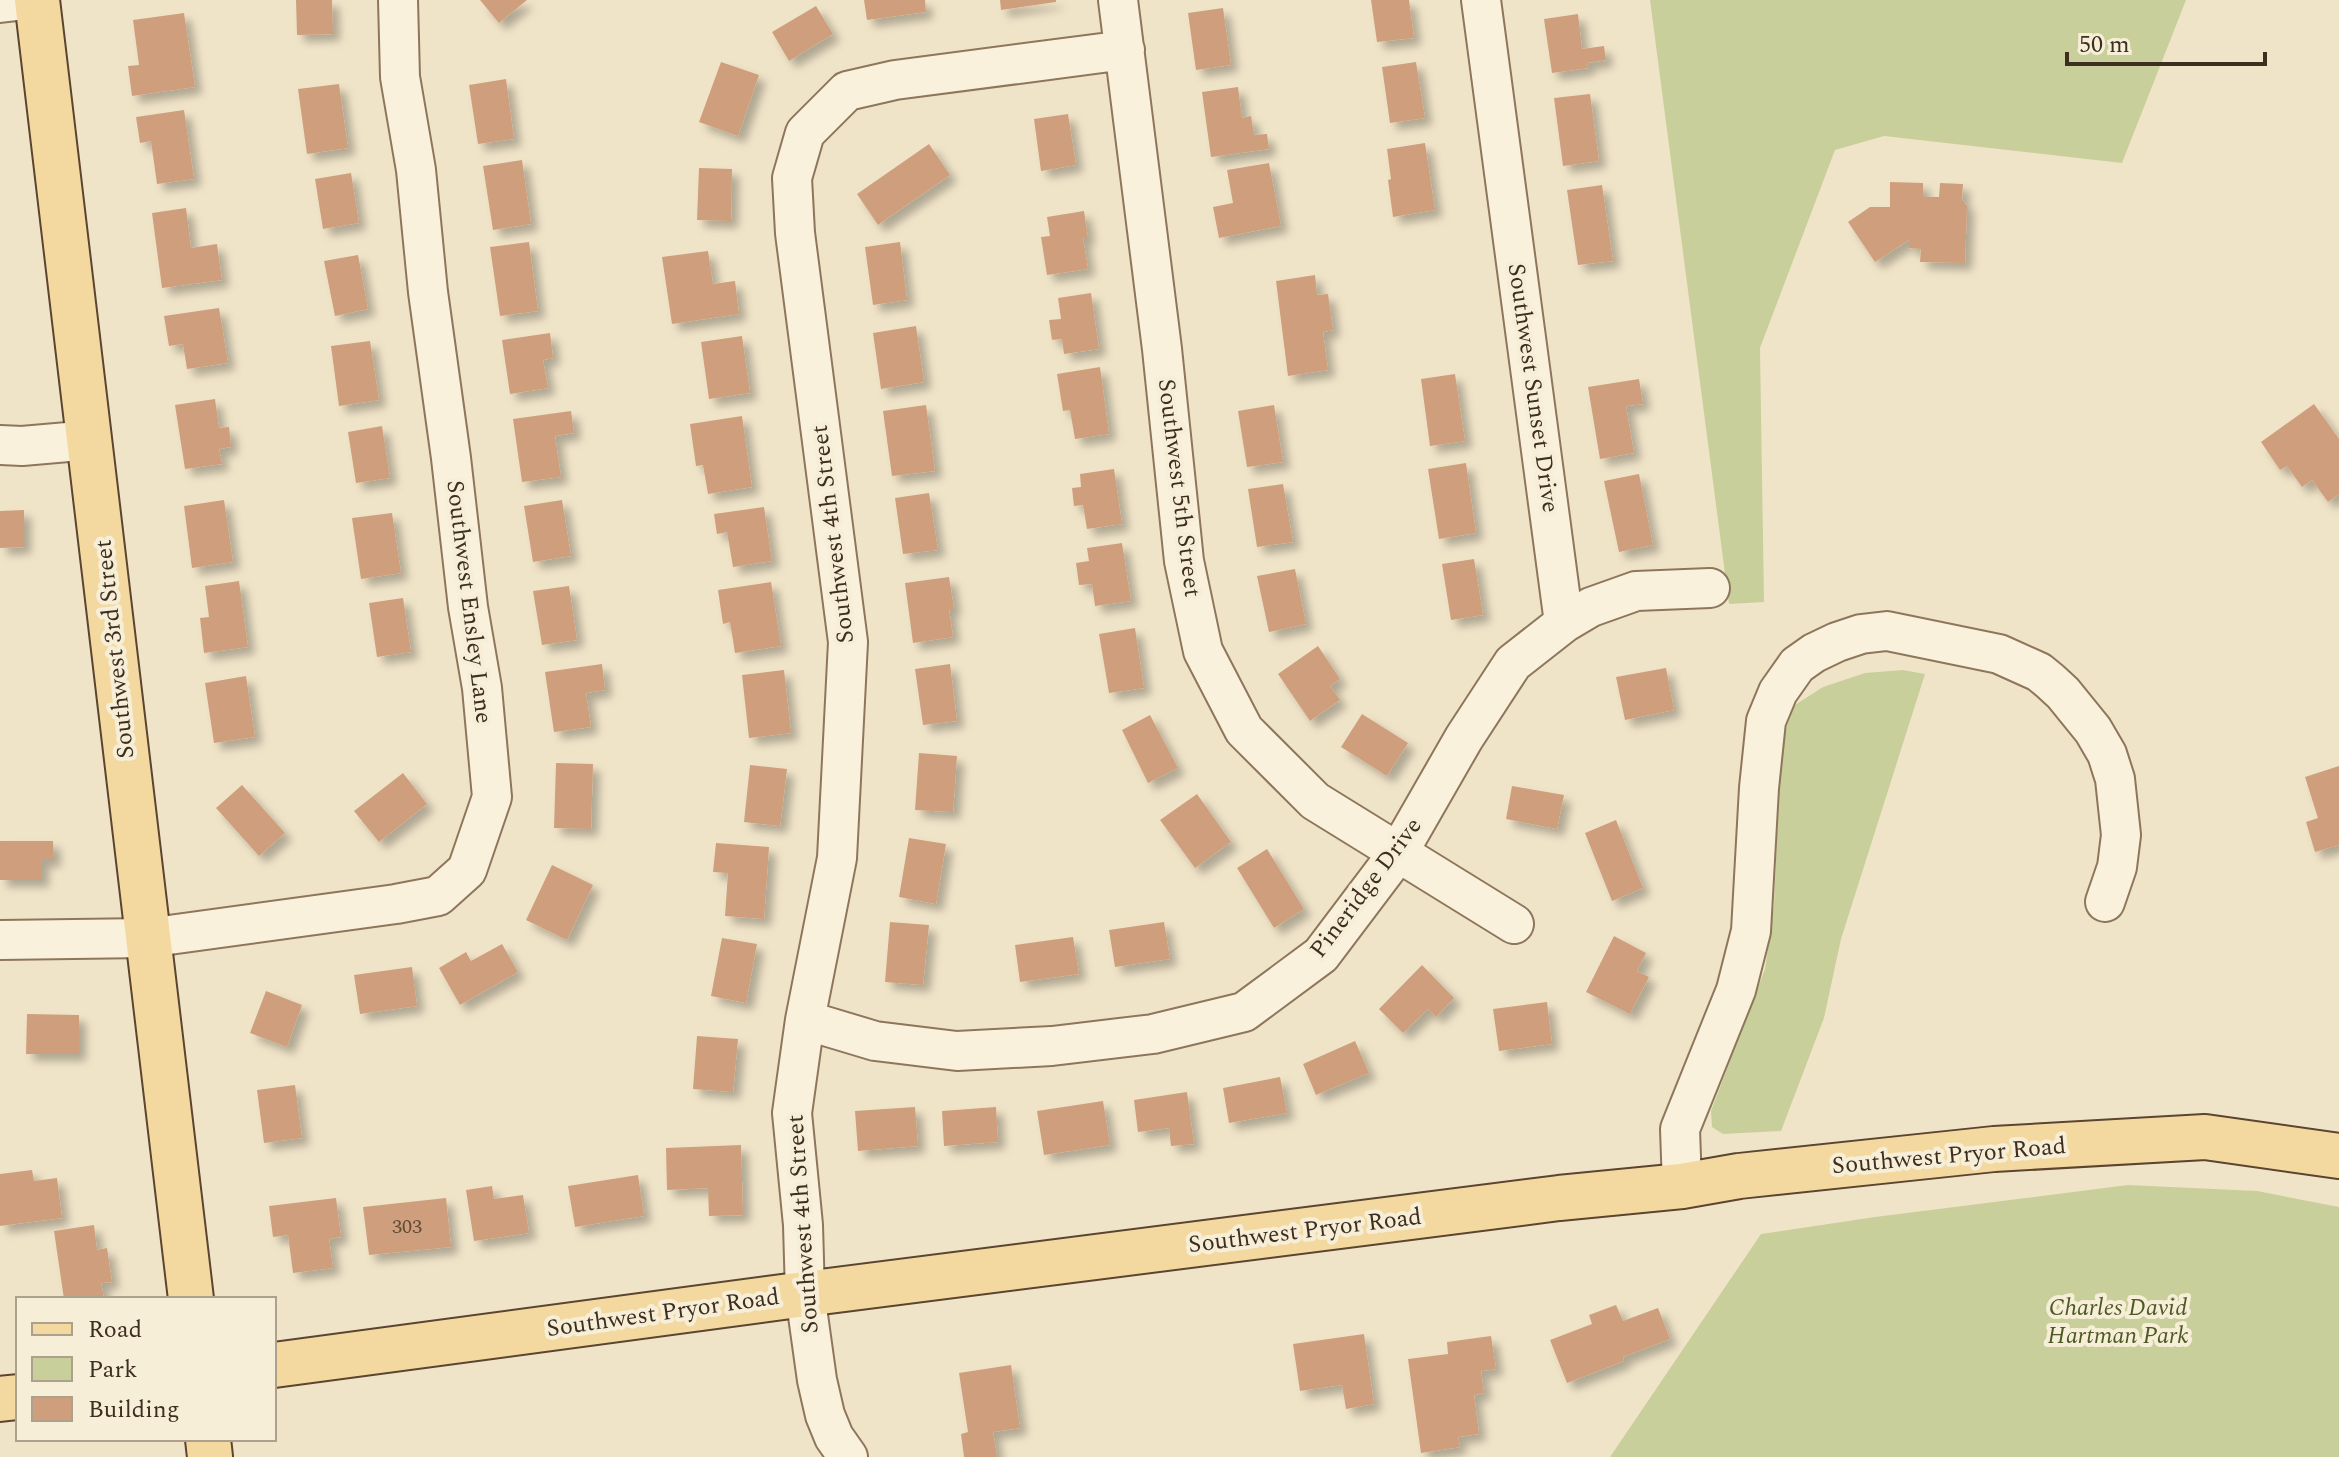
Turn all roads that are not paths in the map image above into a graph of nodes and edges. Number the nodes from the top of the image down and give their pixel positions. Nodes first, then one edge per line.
1 (26, 0) edge
2 (37, 0) edge
3 (398, 0) edge
4 (1118, 0) edge
5 (1481, 0) edge
6 (0, 3) edge
7 (1125, 50) junction
8 (91, 440) junction
9 (0, 445) edge
10 (1710, 588) dead end
11 (1564, 623) junction
12 (1398, 853) junction
13 (2105, 902) dead end
14 (1514, 924) dead end
15 (147, 938) junction
16 (0, 940) edge
17 (805, 1020) junction
18 (2339, 1156) edge
19 (1682, 1186) junction
20 (805, 1294) junction
21 (191, 1297) edge
22 (276, 1365) edge
23 (848, 1457) edge

1 - 6 street
2 - 8 main road, Southwest 3rd Street
3 - 15 street, Southwest Ensley Lane
4 - 7 street, Southwest 5th Street
5 - 11 street, Southwest Sunset Drive
7 - 12 street, Southwest 5th Street
7 - 17 street, Southwest 4th Street
8 - 9 street
8 - 15 main road, Southwest 3rd Street
10 - 11 street
11 - 12 street, Pineridge Drive
12 - 14 street, Southwest 5th Street
12 - 17 street, Pineridge Drive
13 - 19 street
15 - 16 street, Southwest Ensley Lane
15 - 21 main road, Southwest 3rd Street
17 - 20 street, Southwest 4th Street
18 - 19 main road, Southwest Pryor Road
19 - 20 main road, Southwest Pryor Road
20 - 22 main road, Southwest Pryor Road
20 - 23 street, Southwest 4th Street

